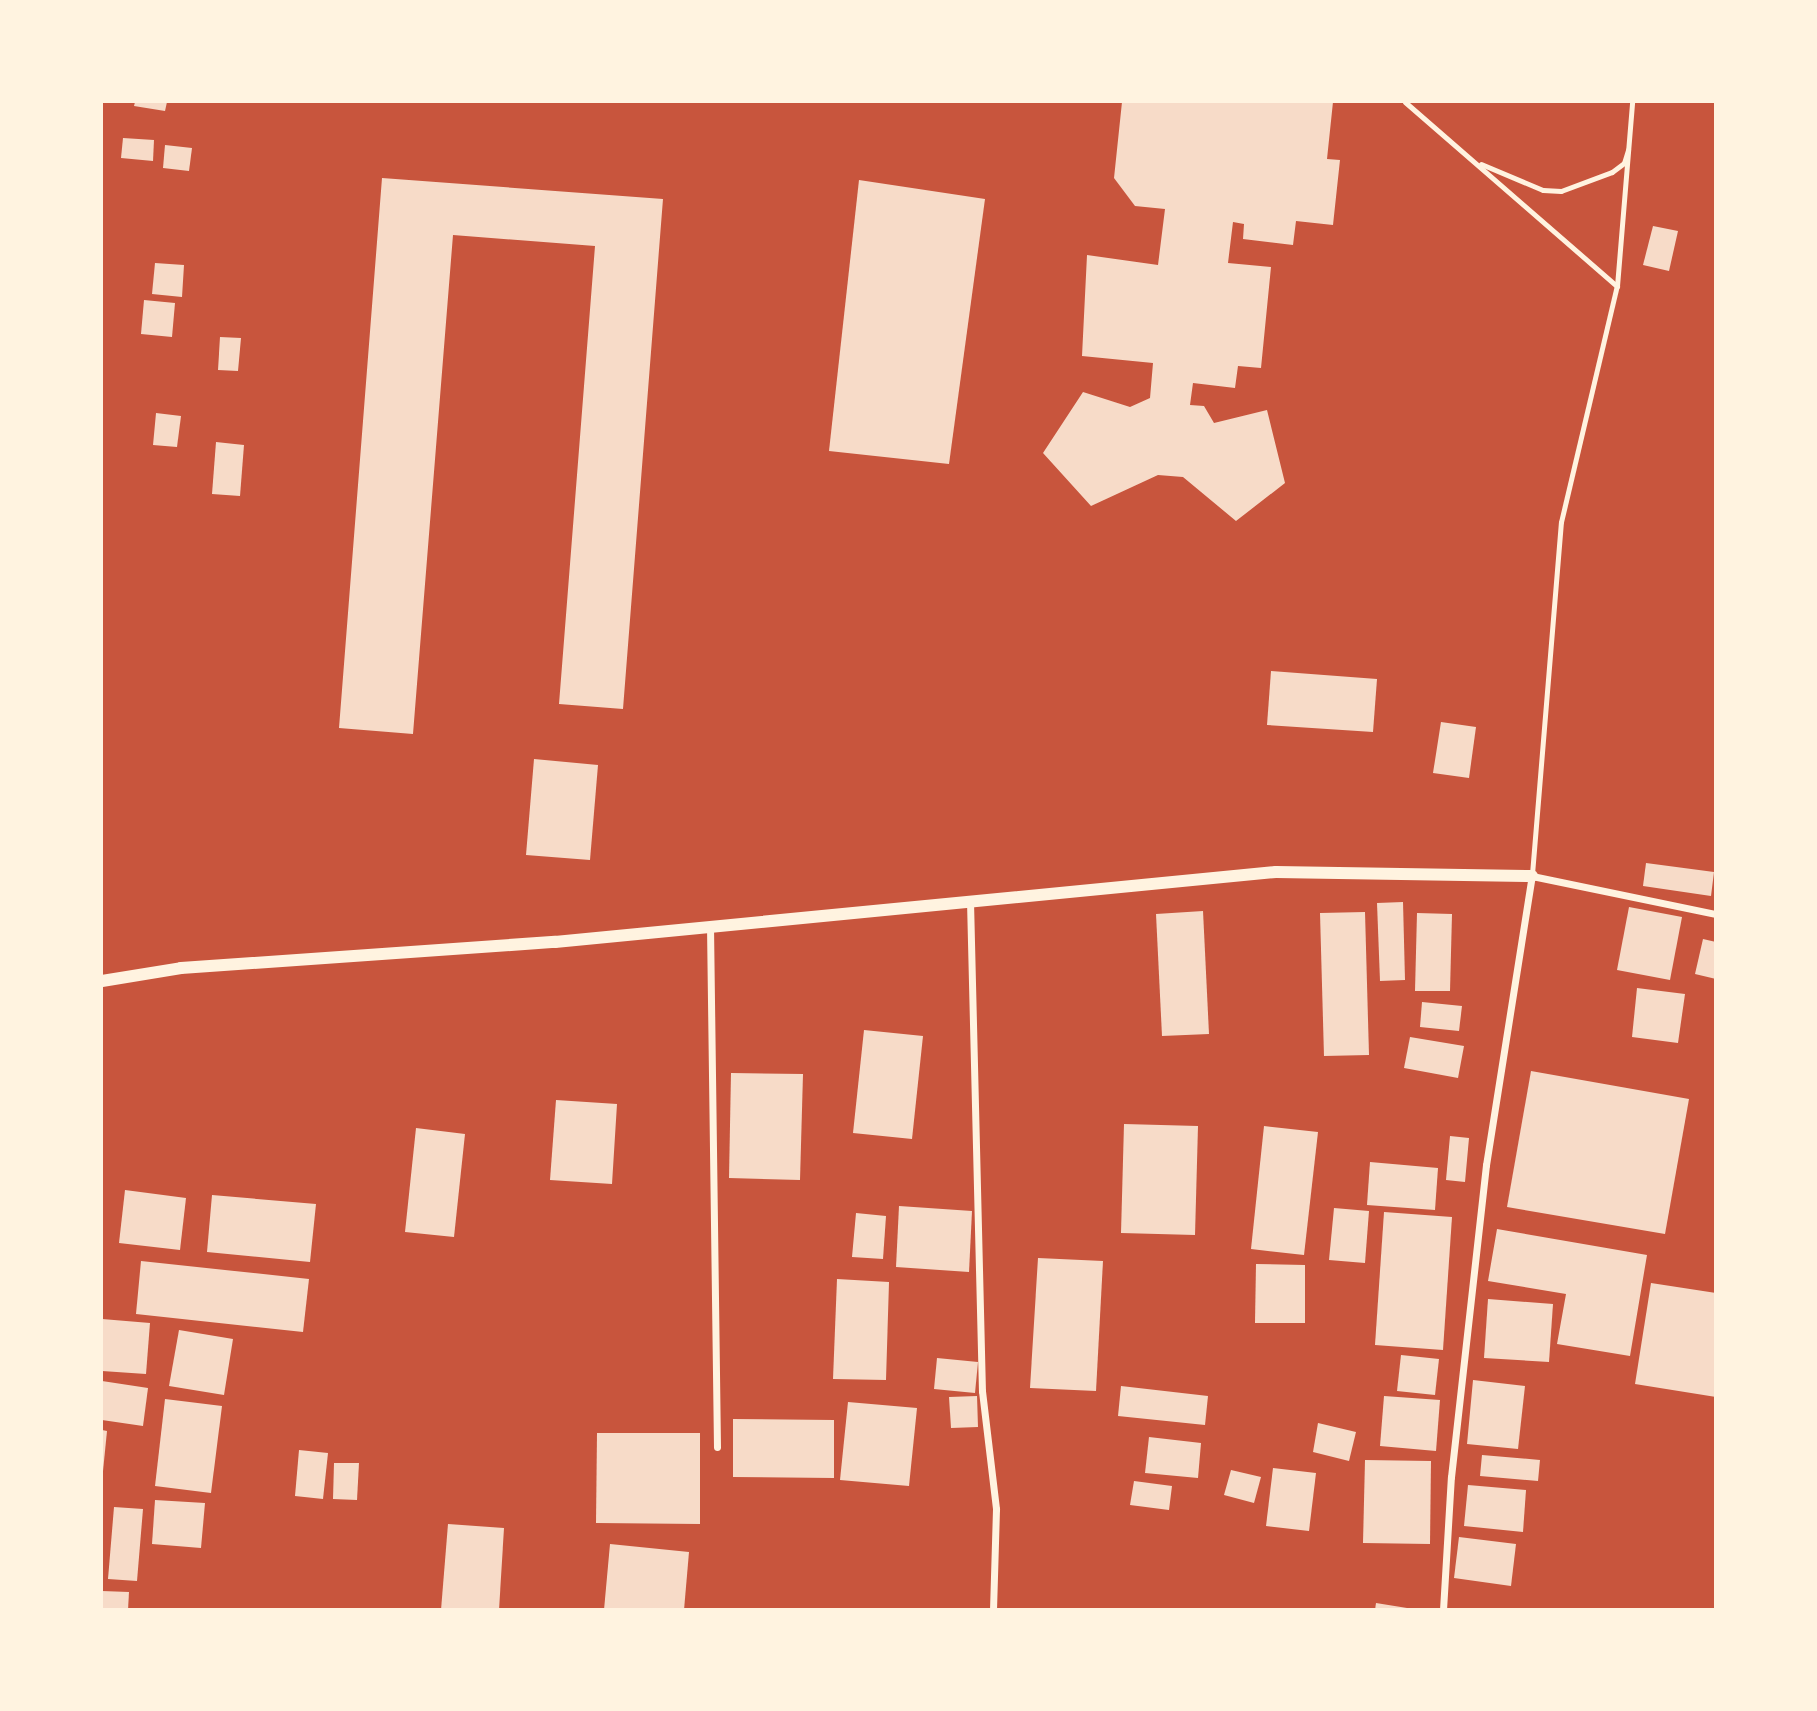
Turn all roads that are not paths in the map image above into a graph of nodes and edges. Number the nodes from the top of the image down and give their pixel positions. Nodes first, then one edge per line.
1 (1405, 102) edge
2 (1632, 102) edge
3 (1631, 137) junction
4 (1472, 159) junction
5 (1617, 286) junction
6 (1532, 876) junction
7 (970, 900) junction
8 (1716, 914) edge
9 (710, 926) junction
10 (102, 981) edge
11 (717, 1447) dead end
12 (993, 1609) edge
13 (1443, 1609) edge

1 - 4 lane
2 - 3 lane
3 - 4 lane
3 - 5 lane
4 - 5 lane
5 - 6 lane
6 - 7 street
6 - 8 street
6 - 13 street
7 - 9 street
7 - 12 street
9 - 10 street
9 - 11 street

